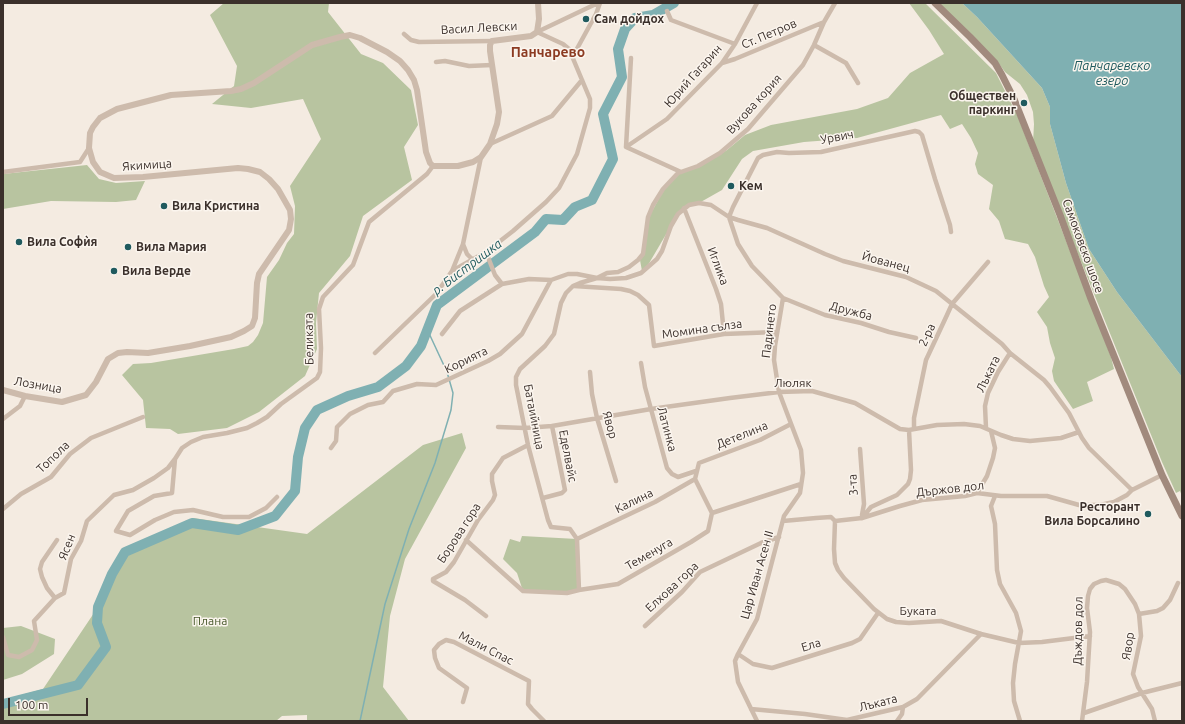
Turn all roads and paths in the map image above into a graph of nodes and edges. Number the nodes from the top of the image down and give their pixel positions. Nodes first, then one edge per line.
1 (538, 3) edge
2 (599, 3) edge
3 (757, 3) edge
4 (835, 3) edge
5 (935, 3) edge
6 (667, 11) dead end
7 (824, 22) junction
8 (536, 32) junction
9 (404, 34) dead end
10 (492, 40) junction
11 (735, 44) junction
12 (814, 45) junction
13 (573, 56) junction
14 (631, 58) dead end
15 (436, 62) dead end
16 (722, 63) junction
17 (492, 65) junction
18 (582, 80) junction
19 (858, 83) dead end
20 (490, 144) junction
21 (626, 146) junction
22 (89, 148) junction
23 (482, 157) junction
24 (433, 166) junction
25 (3, 172) edge
26 (681, 172) junction
27 (684, 208) junction
28 (729, 217) junction
29 (951, 232) dead end
30 (463, 244) junction
31 (486, 252) junction
32 (472, 259) junction
33 (988, 262) dead end
34 (452, 271) junction
35 (597, 278) junction
36 (551, 280) junction
37 (502, 284) junction
38 (574, 286) junction
39 (784, 298) junction
40 (952, 304) junction
41 (778, 332) junction
42 (442, 334) dead end
43 (724, 334) junction
44 (916, 338) dead end
45 (118, 353) joint
46 (375, 353) dead end
47 (1010, 353) junction
48 (641, 363) dead end
49 (590, 372) dead end
50 (3, 390) edge
51 (779, 392) junction
52 (25, 396) junction
53 (651, 409) junction
54 (143, 416) dead end
55 (597, 418) junction
56 (3, 419) edge
57 (791, 424) junction
58 (552, 426) junction
59 (498, 427) dead end
60 (525, 428) junction
61 (912, 430) junction
62 (989, 430) junction
63 (1079, 432) junction
64 (528, 445) junction
65 (331, 448) dead end
66 (860, 449) dead end
67 (175, 458) junction
68 (696, 471) junction
69 (1162, 475) junction
70 (695, 480) junction
71 (616, 481) dead end
72 (801, 484) junction
73 (1132, 490) junction
74 (977, 493) junction
75 (995, 496) junction
76 (277, 497) dead end
77 (543, 498) junction
78 (3, 509) edge
79 (712, 513) junction
80 (1182, 516) edge
81 (862, 518) junction
82 (783, 521) junction
83 (835, 521) junction
84 (779, 537) junction
85 (577, 539) junction
86 (57, 540) dead end
87 (466, 540) junction
88 (1110, 580) joint
89 (1178, 582) dead end
90 (579, 590) junction
91 (55, 598) junction
92 (878, 613) junction
93 (1138, 614) junction
94 (486, 616) dead end
95 (645, 626) dead end
96 (981, 634) junction
97 (1090, 636) junction
98 (3, 637) edge
99 (1019, 643) junction
100 (738, 654) junction
101 (1182, 683) edge
102 (1142, 694) junction
103 (464, 702) dead end
104 (903, 708) junction
105 (750, 709) junction
106 (1084, 713) junction
107 (544, 721) edge
108 (757, 721) edge
109 (897, 721) edge
110 (1020, 721) edge
111 (1082, 721) edge
112 (1155, 721) edge

1 - 8 street
2 - 8 street, Васил Левски
2 - 13 street
3 - 11 street, Юрий Гагарин
4 - 7 street, Вукова кория
5 - 69 main road, Самоковско шосе
6 - 11 street
7 - 12 street, Вукова кория
7 - 16 street, Ст. Петров
8 - 10 street, Васил Левски
8 - 13 street
9 - 10 street, Васил Левски
10 - 17 street
11 - 16 street, Юрий Гагарин
12 - 19 street
12 - 26 street, Вукова кория
13 - 18 street
14 - 21 street
15 - 17 street
16 - 21 street, Юрий Гагарин
17 - 20 street
18 - 20 street
18 - 31 street
20 - 23 street
21 - 26 street
22 - 24 street, Якимица
22 - 25 street
22 - 45 street, Якимица
23 - 24 street
23 - 30 street
24 - 67 street, Беликата
26 - 35 street, Вукова кория
27 - 28 street, Йованец
27 - 35 street
27 - 43 street, Иглика
28 - 29 street, Урвич
28 - 39 street, Падинето
28 - 40 street, Йованец
30 - 32 street
30 - 34 street
31 - 32 street
31 - 37 street
32 - 34 street
33 - 40 street, 2-ра
34 - 46 street
35 - 36 street
35 - 38 street
36 - 37 street
36 - 65 street, Корията
37 - 42 street
38 - 43 street, Момина сълза
38 - 60 street, Батаийница
39 - 41 street, Падинето
39 - 44 street, Дружба
40 - 47 street, Йованец
40 - 61 street, 2-ра
41 - 43 street, Момина сълза
41 - 51 street, Падинето
45 - 52 street, Лозница
47 - 62 street, Лъката
47 - 63 street, Йованец
48 - 53 street, Латинка
49 - 55 street, Явор
50 - 52 street, Лозница
51 - 53 street, Люляк
51 - 57 street, Падинето
51 - 61 street, Люляк
52 - 56 street
53 - 55 street, Люляк
53 - 68 street, Латинка
54 - 78 street, Топола
55 - 58 street, Люляк
55 - 71 street, Явор
57 - 68 street, Детелина
57 - 72 street, Падинето
58 - 60 street, Люляк
58 - 77 street, Еделвайс
59 - 60 street, Люляк
60 - 64 street, Батаийница
61 - 62 street
61 - 81 street, 2-ра
62 - 63 street
62 - 74 street, Лъката
63 - 73 street, Йованец
64 - 77 street, Батаийница
64 - 87 street, Борова гора
66 - 81 street, 3-та
67 - 76 street
67 - 91 street, Ясен
68 - 70 street
69 - 73 street, Държов дол
69 - 80 main road, Самоковско шосе
70 - 79 street
70 - 85 street, Калина
72 - 79 street
72 - 82 street, Падинето
73 - 75 street, Държов дол
74 - 75 street, Държов дол
74 - 81 street, Държов дол
75 - 99 street
77 - 85 street, Батаийница
79 - 90 street, Теменуга
81 - 83 street, Държов дол
82 - 83 street, Държов дол
82 - 84 street, Цар Иван Асен II
83 - 92 street, Буката
84 - 95 street, Елхова гора
84 - 100 street, Цар Иван Асен II
85 - 90 street
86 - 91 street
87 - 90 street, Теменуга
87 - 94 street, Борова гора
88 - 93 street, Явор
88 - 97 street, Дъждов дол
89 - 93 street
91 - 98 street, Ясен
92 - 96 street, Буката
92 - 100 street, Ела
93 - 102 street, Явор
96 - 99 street, Буката
96 - 104 street, Лъката
97 - 99 street, Буката
97 - 106 street, Дъждов дол
99 - 110 street
100 - 105 street, Цар Иван Асен II
101 - 102 street
102 - 106 street
102 - 112 street, Явор
103 - 107 street, Мали Спас
104 - 105 street, Лъката
104 - 109 street
105 - 108 street, Цар Иван Асен II
106 - 111 street, Дъждов дол

